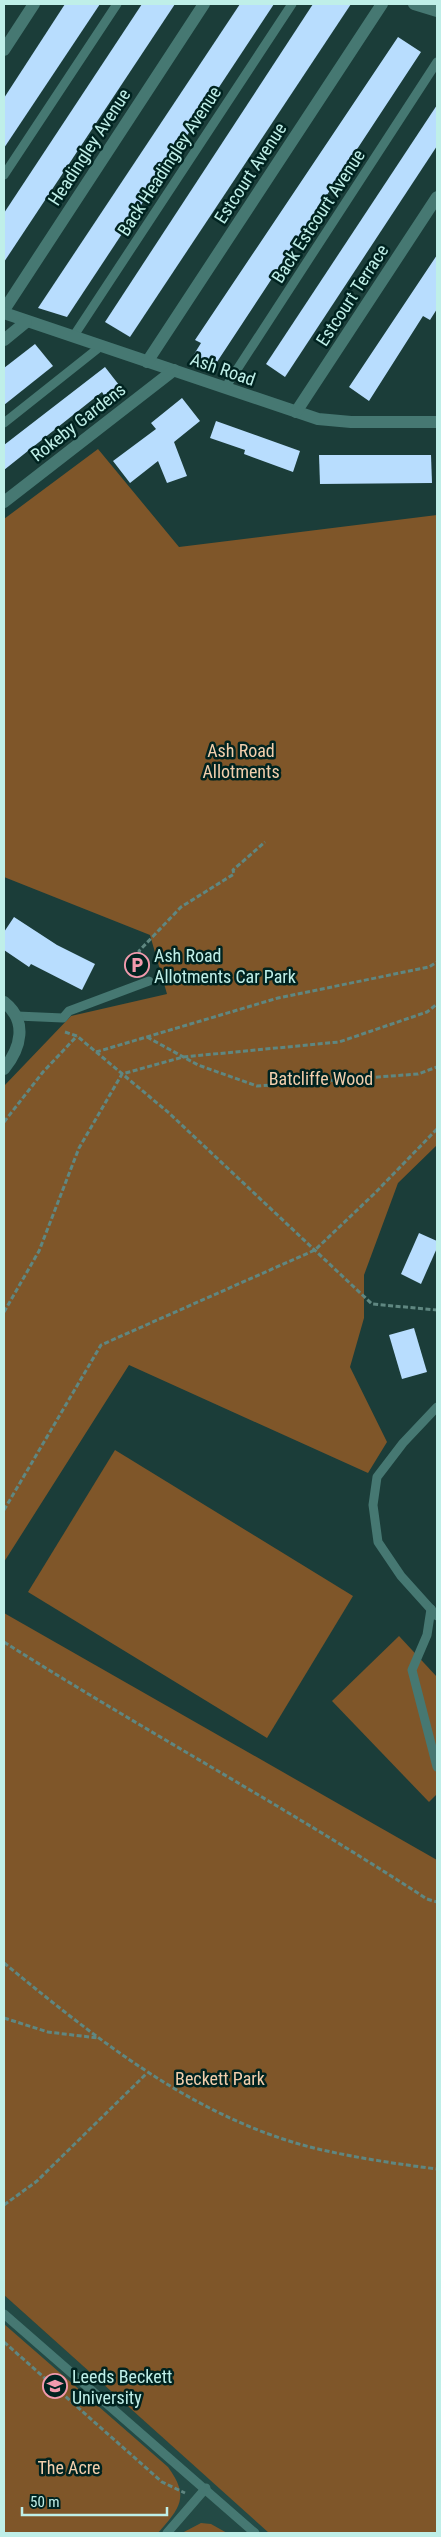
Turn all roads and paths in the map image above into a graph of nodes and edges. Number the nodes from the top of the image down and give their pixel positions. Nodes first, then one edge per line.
1 (34, 4) edge
2 (117, 4) edge
3 (204, 4) edge
4 (292, 4) edge
5 (382, 4) edge
6 (414, 4) edge
7 (437, 11) edge
8 (4, 50) edge
9 (437, 62) edge
10 (4, 174) edge
11 (437, 197) edge
12 (4, 311) edge
13 (26, 322) junction
14 (73, 337) junction
15 (4, 340) edge
16 (101, 346) junction
17 (147, 362) junction
18 (174, 370) junction
19 (225, 388) junction
20 (296, 412) junction
21 (437, 422) edge
22 (4, 423) edge
23 (4, 502) edge
24 (265, 842) dead end
25 (437, 962) edge
26 (149, 981) joint
27 (4, 1002) edge
28 (437, 1004) edge
29 (17, 1016) junction
30 (60, 1031) dead end
31 (77, 1036) junction
32 (146, 1037) junction
33 (95, 1052) junction
34 (183, 1057) junction
35 (437, 1067) edge
36 (4, 1069) edge
37 (122, 1074) junction
38 (4, 1122) edge
39 (437, 1129) edge
40 (315, 1250) junction
41 (437, 1310) edge
42 (4, 1312) edge
43 (437, 1406) edge
44 (4, 1510) edge
45 (431, 1609) junction
46 (437, 1616) edge
47 (4, 1642) edge
48 (437, 1767) edge
49 (437, 1902) edge
50 (4, 1963) edge
51 (4, 2018) edge
52 (98, 2038) junction
53 (147, 2073) junction
54 (437, 2168) edge
55 (4, 2205) edge
56 (4, 2314) edge
57 (4, 2342) edge
58 (206, 2488) junction
59 (197, 2498) junction
60 (166, 2533) edge
61 (255, 2533) edge

1 - 8 street
2 - 10 lane
3 - 12 street, Headingley Avenue
4 - 14 lane, Back Headingley Avenue
5 - 17 street, Estcourt Avenue
6 - 7 street
9 - 19 lane, Back Estcourt Avenue
11 - 20 street, Estcourt Terrace
12 - 13 street, Ash Road
13 - 14 street, Ash Road
13 - 15 street
14 - 16 street, Ash Road
16 - 17 street, Ash Road
16 - 22 lane
17 - 18 street, Ash Road
18 - 19 street, Ash Road
18 - 23 street, Rokeby Gardens
19 - 20 street, Ash Road
20 - 21 street, Ash Road
24 - 26 path
25 - 32 path
26 - 29 lane
27 - 29 street
28 - 34 path
29 - 36 street
30 - 31 path
31 - 33 path
31 - 38 path
32 - 33 path
32 - 34 path
33 - 37 path
34 - 35 path
34 - 37 path
37 - 40 path
37 - 42 path
39 - 40 path
40 - 41 path
40 - 44 path
43 - 45 lane
45 - 46 lane
45 - 48 lane
47 - 49 path
50 - 52 path
51 - 52 path
52 - 53 path
53 - 54 path
53 - 55 path
56 - 58 lane
57 - 59 path
58 - 59 lane
58 - 61 lane
59 - 60 lane

